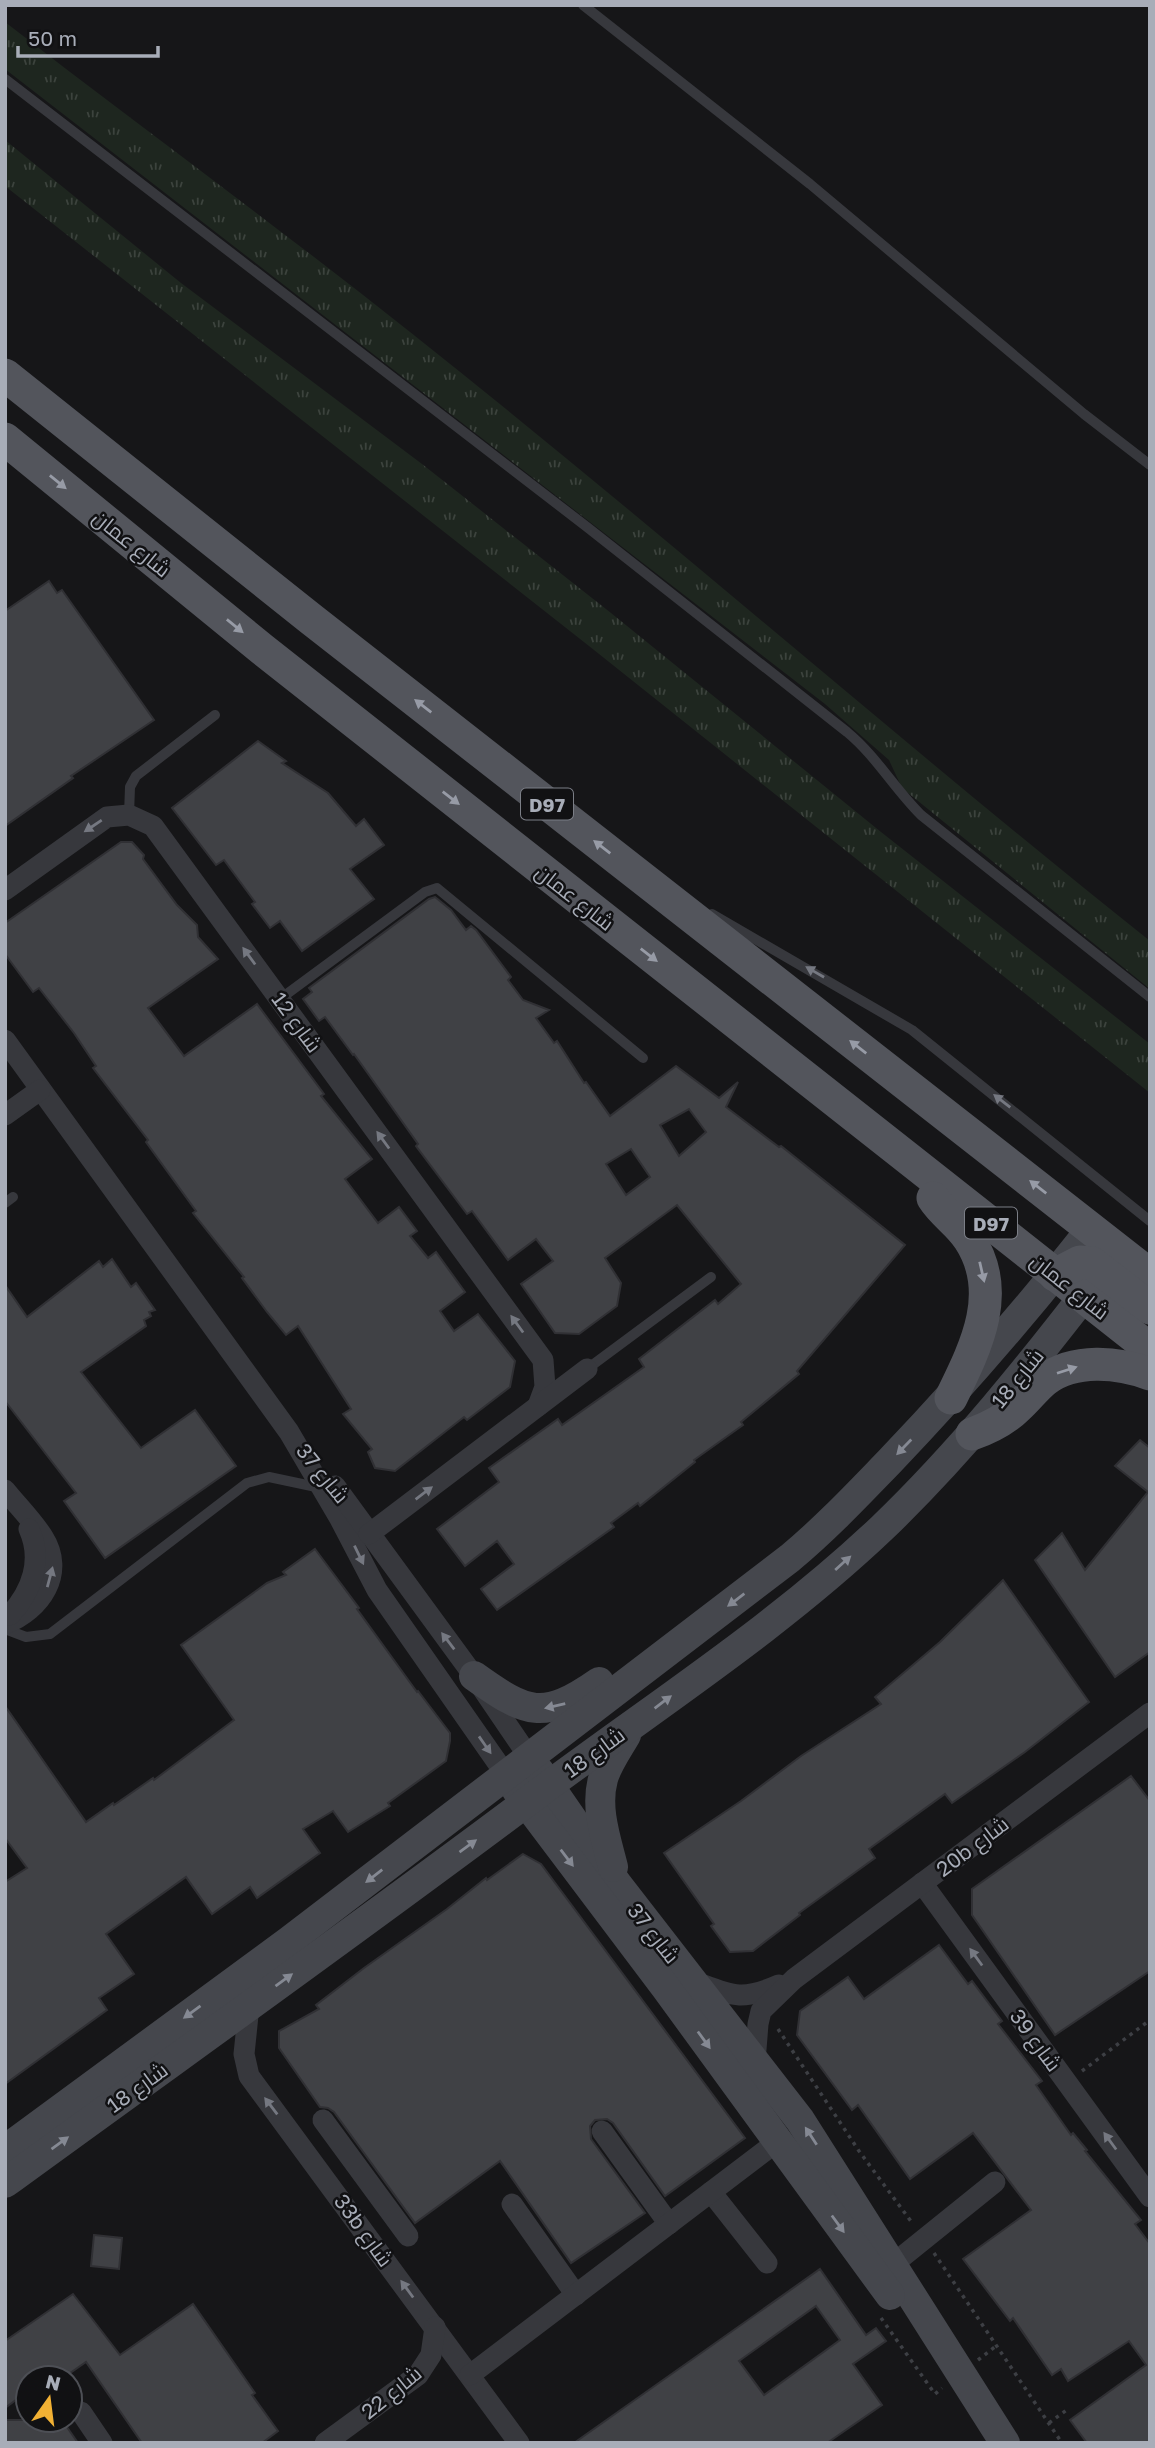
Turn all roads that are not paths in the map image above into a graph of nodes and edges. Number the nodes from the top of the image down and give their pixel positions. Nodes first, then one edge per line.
1 (583, 5) edge
2 (5, 79) edge
3 (5, 375) edge
4 (5, 439) edge
5 (1150, 465) edge
6 (215, 715) dead end
7 (129, 815) junction
8 (629, 868) junction
9 (5, 890) edge
10 (1150, 997) edge
11 (280, 999) junction
12 (5, 1040) edge
13 (643, 1058) dead end
14 (40, 1090) junction
15 (5, 1115) edge
16 (927, 1172) junction
17 (1150, 1221) edge
18 (1091, 1229) junction
19 (1102, 1272) junction
20 (1055, 1275) junction
21 (1150, 1275) edge
22 (711, 1277) dead end
23 (1150, 1308) edge
24 (1150, 1349) edge
25 (543, 1360) junction
26 (587, 1369) junction
27 (1150, 1374) edge
28 (951, 1398) junction
29 (538, 1406) junction
30 (289, 1432) junction
31 (972, 1434) junction
32 (321, 1488) junction
33 (5, 1490) edge
34 (369, 1534) junction
35 (5, 1624) edge
36 (638, 1674) junction
37 (474, 1676) junction
38 (1150, 1713) edge
39 (631, 1726) junction
40 (517, 1766) junction
41 (549, 1786) junction
42 (525, 1804) junction
43 (922, 1882) junction
44 (617, 1884) junction
45 (793, 1979) junction
46 (691, 1980) junction
47 (249, 2006) junction
48 (755, 2062) junction
49 (323, 2120) dead end
50 (602, 2131) dead end
51 (778, 2141) junction
52 (5, 2150) edge
53 (367, 2179) junction
54 (995, 2182) dead end
55 (5, 2183) edge
56 (711, 2192) junction
57 (1150, 2197) edge
58 (341, 2198) junction
59 (512, 2204) dead end
60 (669, 2224) junction
61 (408, 2235) dead end
62 (767, 2263) dead end
63 (892, 2265) junction
64 (576, 2295) junction
65 (435, 2327) junction
66 (470, 2375) junction
67 (84, 2418) edge
68 (102, 2443) edge
69 (325, 2443) edge
70 (519, 2443) edge
71 (996, 2443) edge
72 (1004, 2443) edge

1 - 5 lane
2 - 10 lane
8 -> 3 main road, شارع عمان / D97
4 -> 16 main road, شارع عمان / D97
6 - 7 lane
7 -> 9 street
11 -> 7 street, شارع 12
17 -> 8 lane
18 -> 8 main road, شارع عمان / D97
11 - 13 lane
25 -> 11 street, شارع 12
12 - 14 street, شارع 37
14 - 15 street
14 - 30 street, شارع 37
16 - 20 main road, شارع عمان / D97
16 -> 28 main road
18 - 19 main road, شارع عمان / D97
18 - 20 street, شارع 18
19 - 20 main road, شارع عمان / D97
19 - 21 main road, شارع عمان / D97
19 - 23 main road
19 - 24 main road, شارع عمان / D97
19 - 31 street, شارع 18
20 - 28 street, شارع 18
22 - 26 lane
25 - 26 street
25 - 29 street
26 - 29 street
31 -> 27 main road
28 -> 36 street, شارع 18
34 -> 29 street
30 - 32 street, شارع 37
30 - 34 street, شارع 37
39 -> 31 street, شارع 18
32 - 35 lane
32 -> 40 street, شارع 37
33 - 35 street
37 -> 34 street, شارع 37
36 -> 37 street
36 - 40 street, شارع 18
37 - 40 street, شارع 37
38 - 43 street, 20b شارع
39 - 41 street, شارع 18
39 - 44 street
40 - 41 street, شارع 37
40 - 42 street, شارع 37
40 -> 52 street, شارع 18
41 - 42 street, شارع 18
41 - 44 street, شارع 37
47 -> 42 street, شارع 18
42 -> 51 street, شارع 37
43 - 45 street, 20b شارع
57 -> 43 street, شارع 39
44 - 46 street, شارع 37
45 - 46 street, 20b شارع
45 - 48 street, 20b شارع
46 - 48 street, شارع 37
55 -> 47 street, شارع 18
58 -> 47 street, 33b شارع
63 -> 48 street, شارع 37
49 - 53 street
50 - 60 street
51 - 56 street
51 -> 71 street, شارع 37
53 - 58 street
53 - 61 street
54 - 63 street
56 - 60 street
56 - 62 street
65 -> 58 street, 33b شارع
59 - 64 street
60 - 64 street
63 - 72 street, شارع 37
64 - 66 street
65 - 66 street, 33b شارع
65 - 69 street, شارع 22
66 - 70 street, 33b شارع
67 - 68 street

